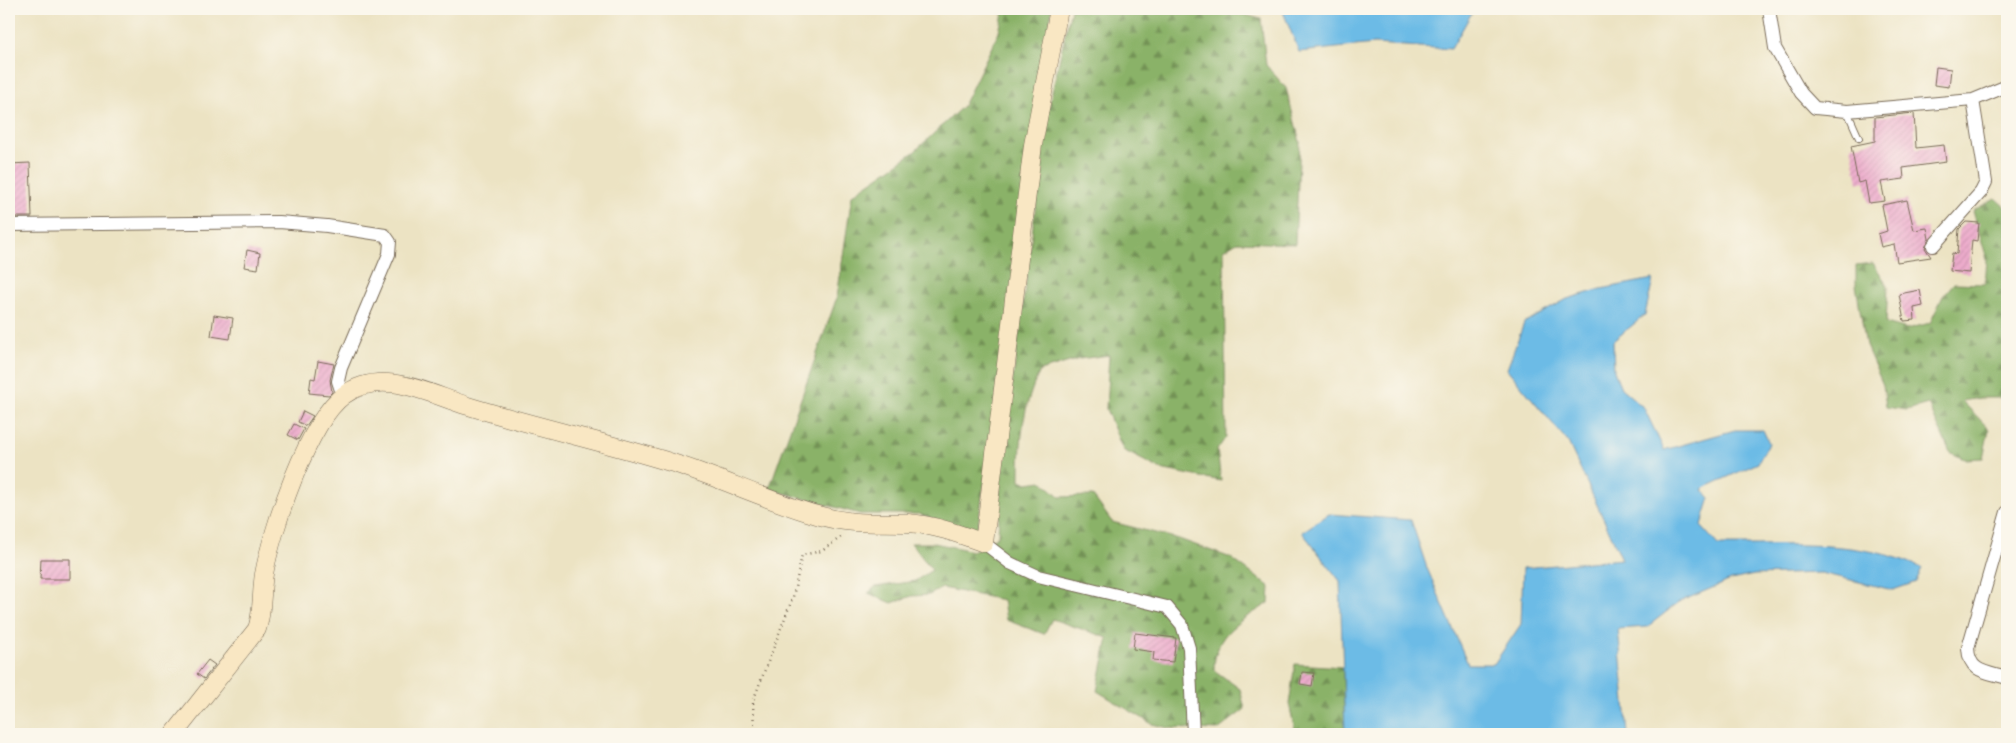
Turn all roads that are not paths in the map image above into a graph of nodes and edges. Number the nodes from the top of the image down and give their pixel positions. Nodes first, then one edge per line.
1 (1059, 9) edge
2 (1769, 9) edge
3 (2007, 86) edge
4 (1973, 100) junction
5 (1847, 110) junction
6 (1859, 138) dead end
7 (9, 225) edge
8 (1934, 246) dead end
9 (343, 396) junction
10 (2007, 512) edge
11 (984, 543) junction
12 (2007, 678) edge
13 (174, 734) edge
14 (1193, 734) edge

1 - 11 street
2 - 5 street
3 - 4 street
4 - 5 street
4 - 8 street
5 - 6 lane
7 - 9 street
9 - 11 street
9 - 13 street
10 - 12 street
11 - 14 street

